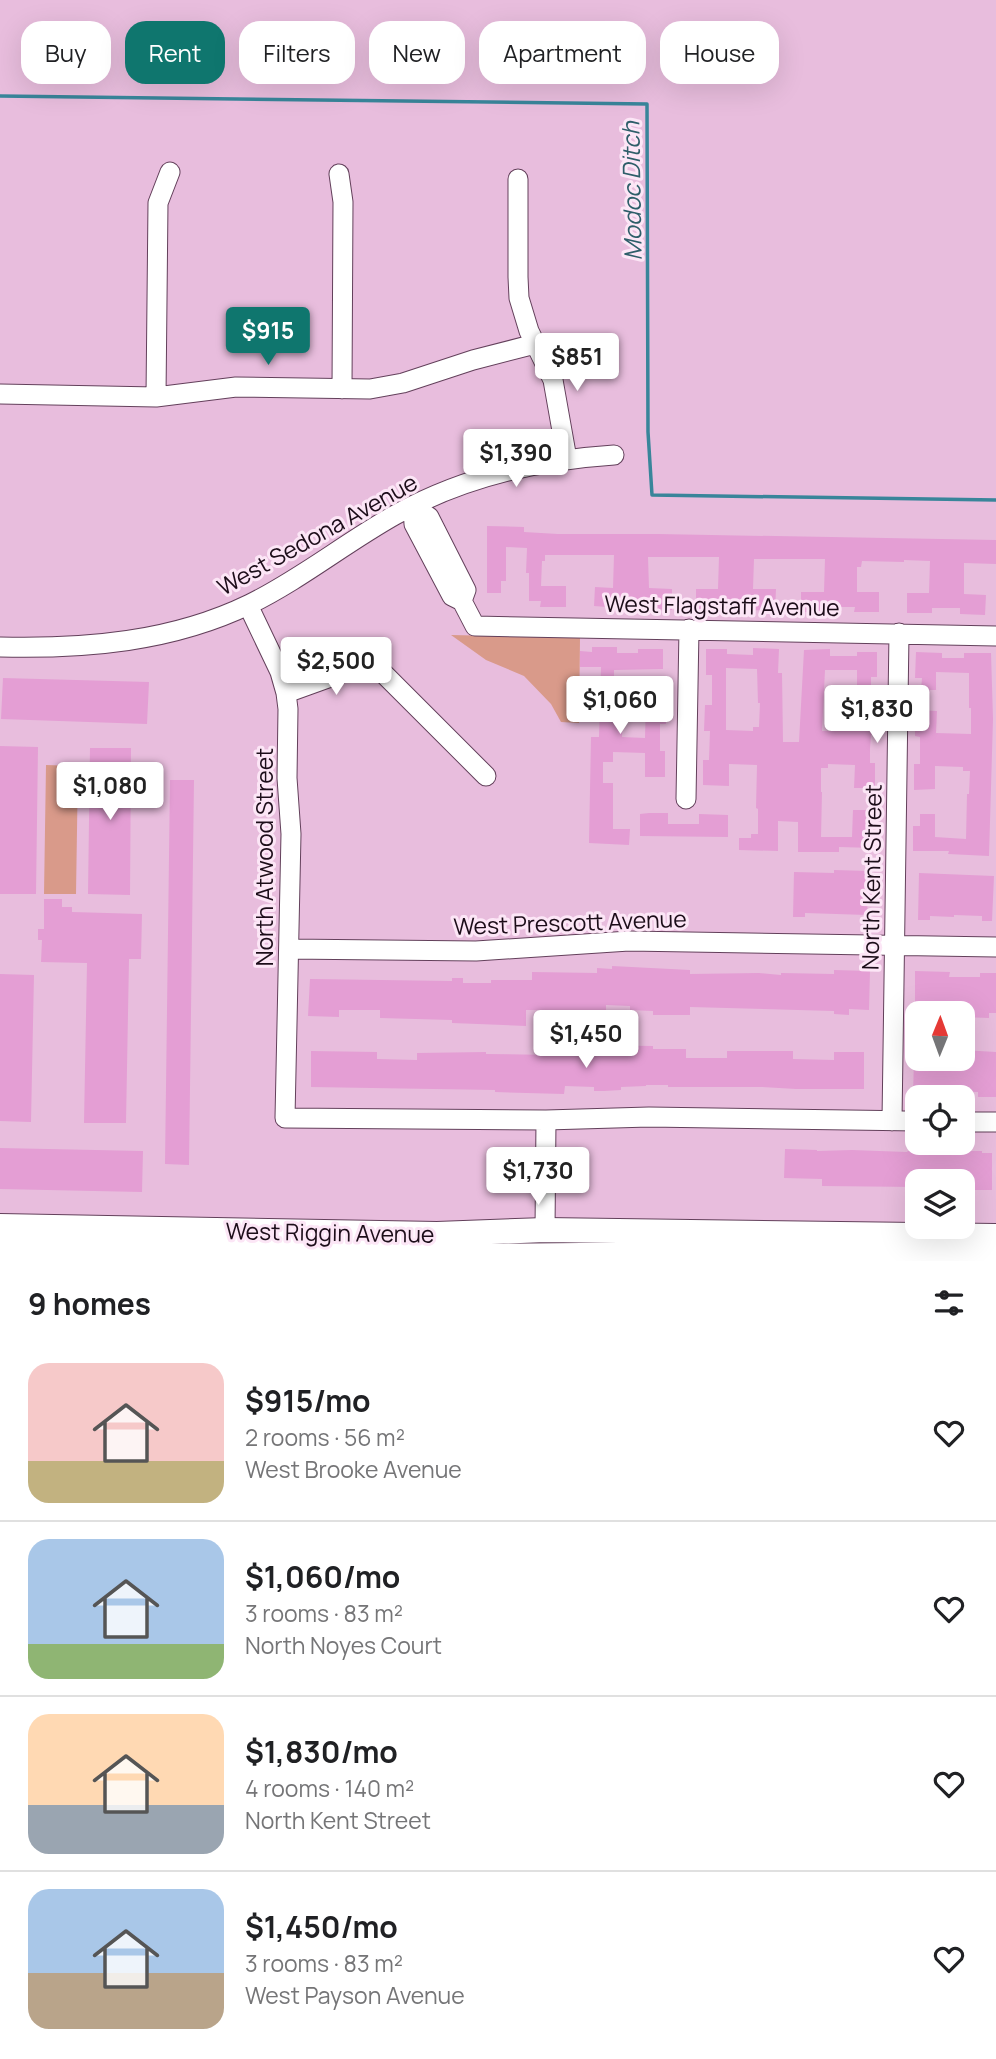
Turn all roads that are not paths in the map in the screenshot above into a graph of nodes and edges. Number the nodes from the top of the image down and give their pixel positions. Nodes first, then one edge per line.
1 (170, 172) dead end
2 (340, 174) dead end
3 (518, 179) dead end
4 (535, 344) junction
5 (342, 389) junction
6 (0, 394) edge
7 (156, 397) junction
8 (614, 455) dead end
9 (567, 459) junction
10 (413, 506) junction
11 (248, 605) junction
12 (689, 629) junction
13 (899, 634) junction
14 (996, 636) edge
15 (0, 648) edge
16 (286, 693) junction
17 (486, 776) dead end
18 (686, 799) dead end
19 (894, 946) junction
20 (996, 947) edge
21 (289, 950) junction
22 (546, 1120) junction
23 (892, 1121) junction
24 (905, 1121) edge
25 (975, 1122) edge
26 (996, 1122) edge
27 (0, 1226) edge
28 (545, 1230) junction
29 (720, 1232) junction
30 (996, 1236) edge
31 (0, 1249) edge
32 (356, 1256) junction
33 (544, 1258) edge
34 (996, 1259) edge

1 - 7 street
2 - 5 street
3 - 4 street
4 - 5 street
4 - 9 street
5 - 7 street
6 - 7 street
8 - 9 street, West Sedona Avenue
9 - 10 street, West Sedona Avenue
10 - 11 street, West Sedona Avenue
10 - 12 street, West Flagstaff Avenue
11 - 15 street, West Sedona Avenue
11 - 16 street, North Atwood Street
12 - 13 street, West Flagstaff Avenue
12 - 18 street
13 - 14 street, West Flagstaff Avenue
13 - 19 street, North Kent Street
16 - 17 street
16 - 21 street, North Atwood Street
19 - 20 street, West Prescott Avenue
19 - 21 street, West Prescott Avenue
19 - 23 street, North Kent Street
21 - 22 street, North Atwood Street
22 - 23 street
22 - 28 street
23 - 24 street
25 - 26 street
27 - 28 main road, West Riggin Avenue
28 - 29 main road, West Riggin Avenue
28 - 32 main road
29 - 30 main road, West Riggin Avenue
29 - 33 main road
31 - 32 main road, West Riggin Avenue
32 - 33 main road, West Riggin Avenue
33 - 34 main road, West Riggin Avenue

